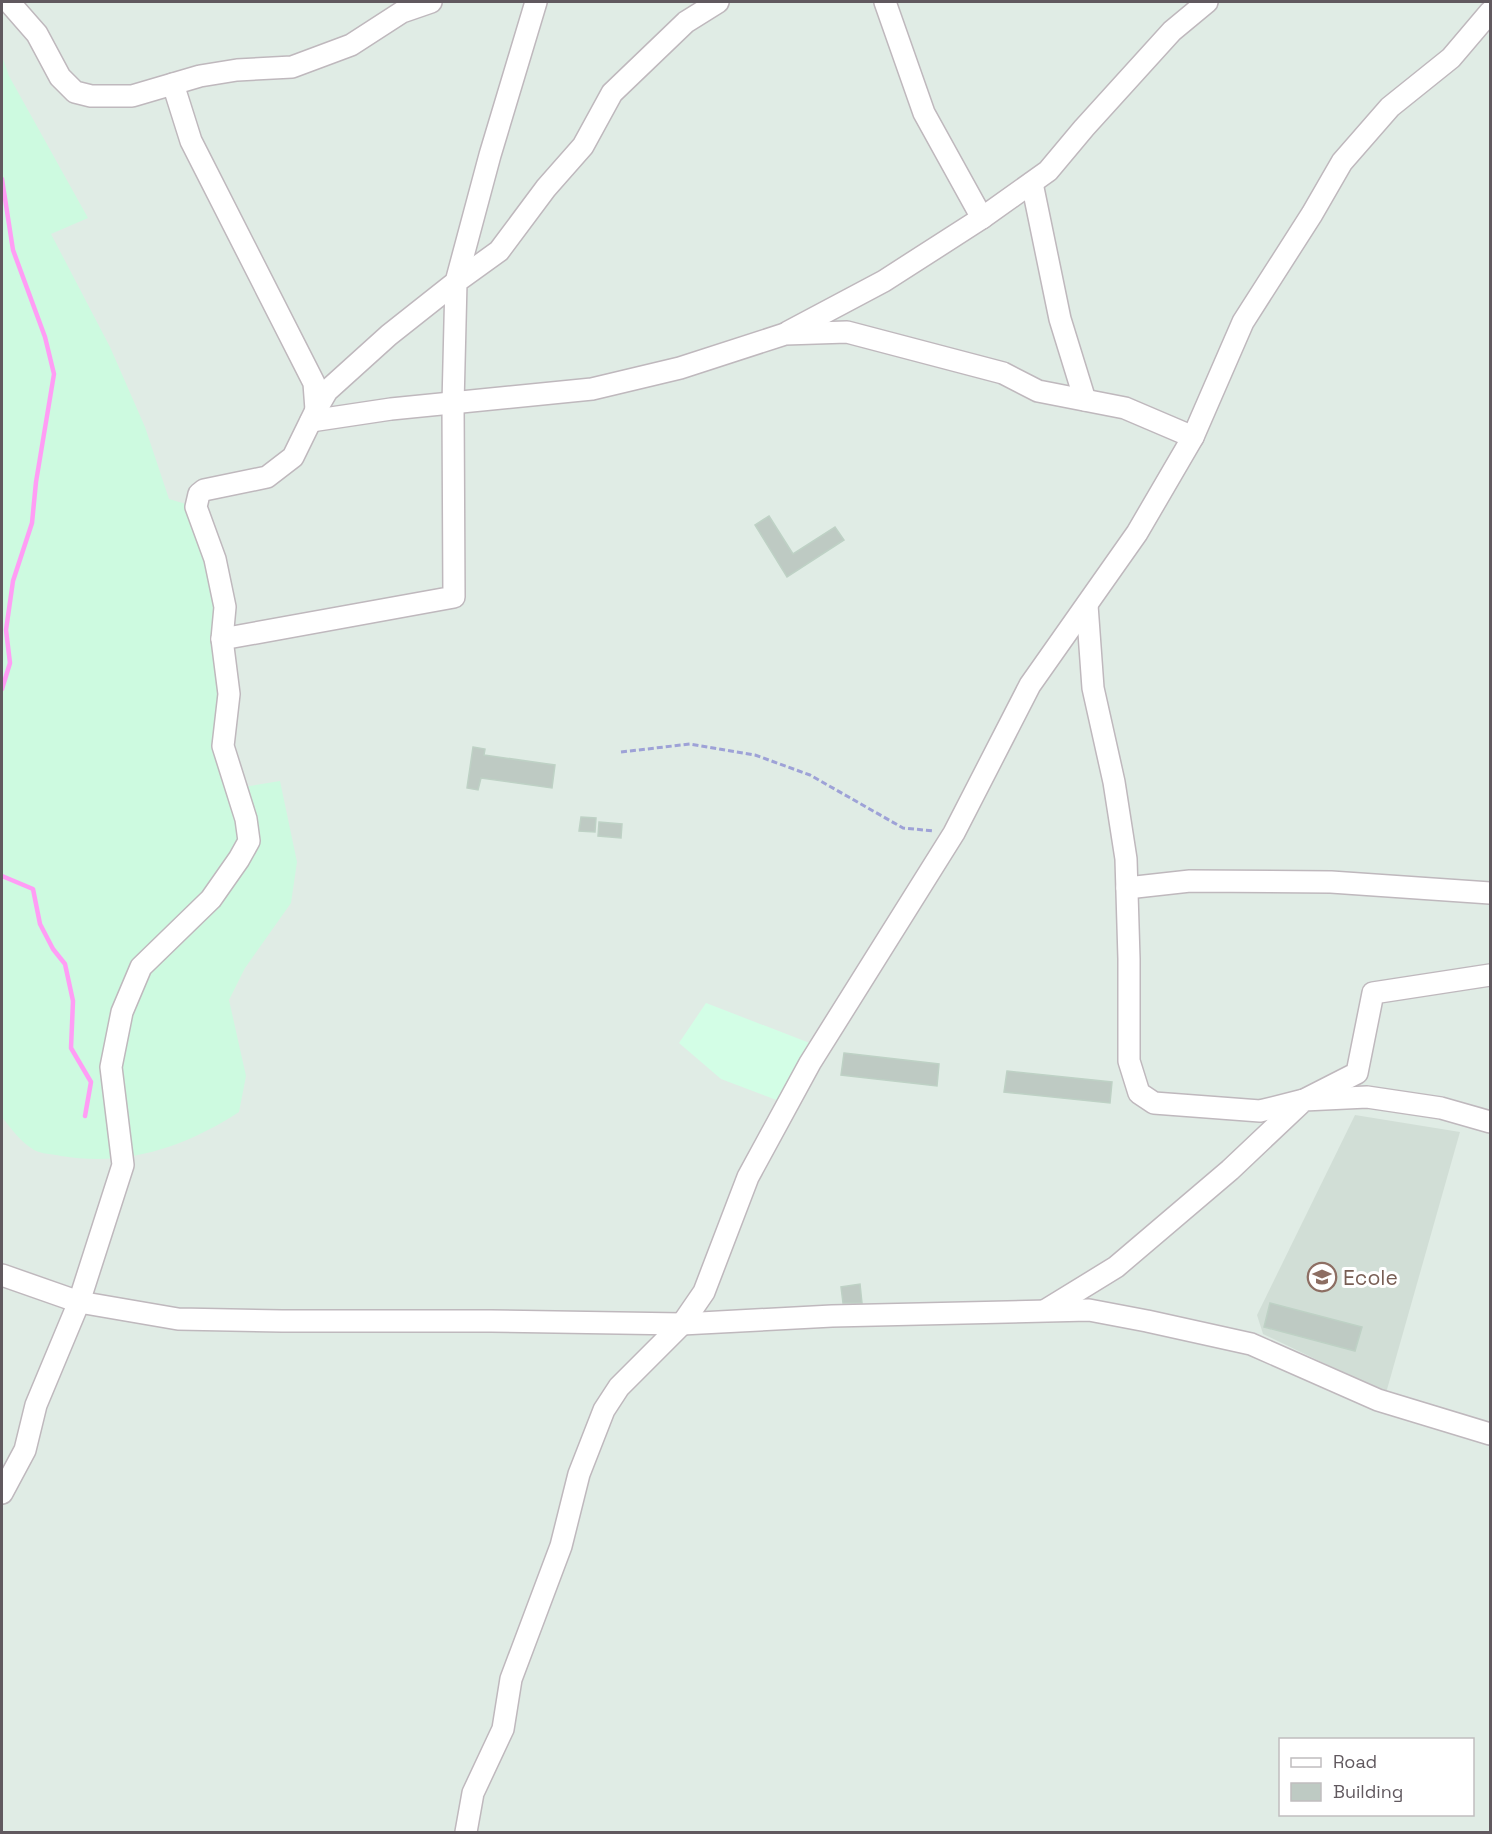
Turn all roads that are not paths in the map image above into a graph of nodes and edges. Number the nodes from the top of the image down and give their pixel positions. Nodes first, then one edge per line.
1 (9, 2) edge
2 (432, 2) edge
3 (536, 2) edge
4 (718, 2) edge
5 (885, 2) edge
6 (1206, 2) edge
7 (1491, 12) edge
8 (173, 84) junction
9 (1032, 183) junction
10 (982, 218) junction
11 (456, 282) junction
12 (785, 334) junction
13 (1085, 400) junction
14 (453, 404) junction
15 (313, 415) junction
16 (1193, 437) junction
17 (1087, 605) junction
18 (222, 639) junction
19 (1127, 888) junction
20 (1491, 893) edge
21 (1491, 975) edge
22 (1304, 1100) junction
23 (1491, 1122) edge
24 (2, 1275) edge
25 (79, 1302) junction
26 (1045, 1311) junction
27 (682, 1324) junction
28 (1491, 1434) edge
29 (2, 1493) edge
30 (466, 1833) edge

1 - 8 street
2 - 8 street
3 - 11 street
4 - 11 street
5 - 10 street
6 - 9 street
7 - 16 street
8 - 15 street
9 - 10 street
9 - 13 street
10 - 12 street
11 - 14 street
11 - 15 street
12 - 13 street
12 - 14 street
13 - 16 street
14 - 15 street
14 - 18 street
15 - 18 street
16 - 17 street
17 - 19 street
17 - 27 street
18 - 25 street
19 - 20 street
19 - 22 street
21 - 22 street
22 - 23 street
22 - 26 street
24 - 25 street
25 - 27 street
25 - 29 street
26 - 27 street
26 - 28 street
27 - 30 street

